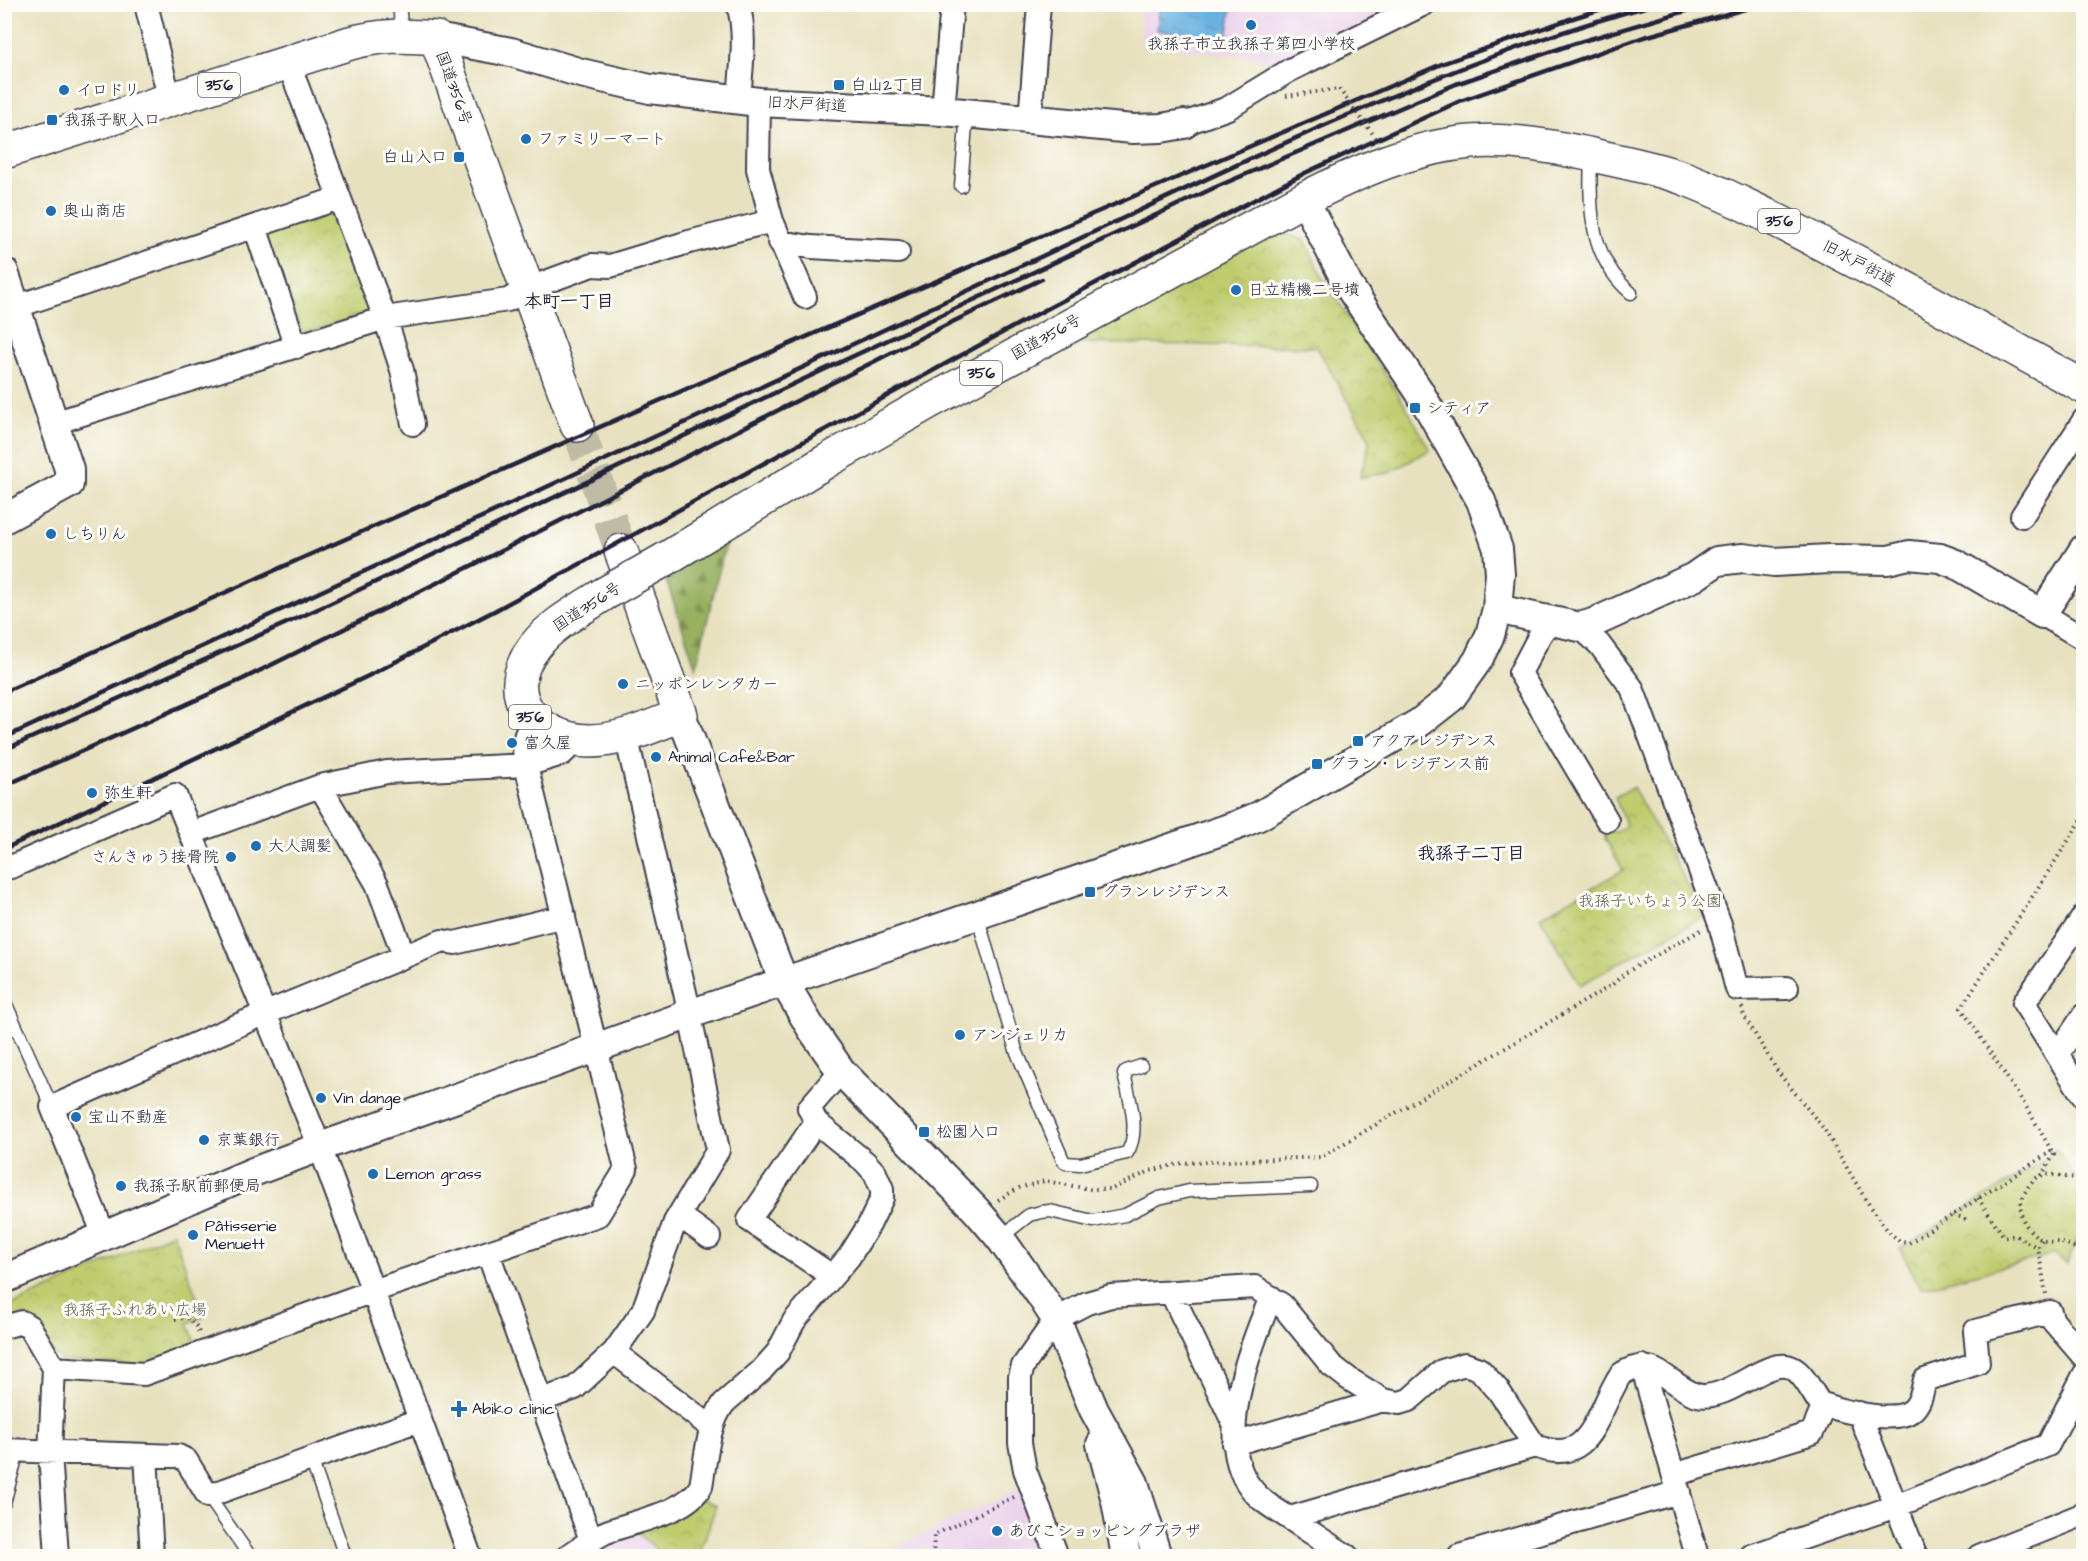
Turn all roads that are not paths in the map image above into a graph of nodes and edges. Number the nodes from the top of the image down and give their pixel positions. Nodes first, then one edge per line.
1 (146, 4) edge
2 (738, 4) edge
3 (952, 4) edge
4 (1039, 4) edge
5 (1424, 4) edge
6 (400, 20) edge
7 (436, 38) junction
8 (288, 62) junction
9 (170, 100) junction
10 (749, 101) junction
11 (955, 112) junction
12 (1030, 120) junction
13 (1184, 124) joint
14 (1446, 145) joint
15 (4, 152) edge
16 (1591, 154) junction
17 (961, 186) dead end
18 (339, 198) junction
19 (1304, 198) junction
20 (255, 227) junction
21 (776, 231) junction
22 (898, 252) dead end
23 (4, 272) edge
24 (527, 289) junction
25 (1631, 293) dead end
26 (805, 297) dead end
27 (10, 309) edge
28 (385, 318) junction
29 (296, 347) junction
30 (2084, 387) edge
31 (2084, 420) edge
32 (54, 423) junction
33 (413, 423) dead end
34 (577, 425) tunnel mouth
35 (2022, 516) dead end
36 (4, 519) edge
37 (2084, 549) edge
38 (621, 551) tunnel mouth
39 (1497, 609) junction
40 (2042, 614) junction
41 (1549, 622) junction
42 (1580, 627) junction
43 (2084, 639) edge
44 (681, 716) junction
45 (534, 721) junction
46 (627, 735) junction
47 (578, 740) junction
48 (526, 765) junction
49 (320, 786) junction
50 (1607, 820) dead end
51 (192, 833) junction
52 (11, 867) dead end
53 (977, 915) junction
54 (564, 916) junction
55 (2084, 916) edge
56 (404, 956) junction
57 (784, 982) junction
58 (1787, 988) dead end
59 (4, 1000) edge
60 (266, 1013) junction
61 (690, 1014) junction
62 (2084, 1015) edge
63 (595, 1049) junction
64 (2057, 1055) junction
65 (1142, 1066) dead end
66 (841, 1071) junction
67 (2084, 1096) edge
68 (52, 1107) junction
69 (816, 1122) junction
70 (320, 1147) junction
71 (1311, 1186) dead end
72 (675, 1222) junction
73 (104, 1235) junction
74 (709, 1237) dead end
75 (1000, 1238) junction
76 (488, 1253) junction
77 (832, 1276) junction
78 (4, 1279) edge
79 (372, 1291) junction
80 (1171, 1292) junction
81 (1271, 1297) junction
82 (1056, 1319) junction
83 (4, 1327) edge
84 (614, 1352) junction
85 (2084, 1357) edge
86 (1641, 1366) junction
87 (54, 1368) junction
88 (2084, 1375) edge
89 (542, 1400) junction
90 (1383, 1401) junction
91 (1824, 1405) junction
92 (1094, 1410) junction
93 (1860, 1413) junction
94 (419, 1420) junction
95 (712, 1428) junction
96 (1234, 1434) junction
97 (1534, 1446) junction
98 (11, 1451) edge
99 (50, 1453) junction
100 (146, 1455) junction
101 (311, 1459) junction
102 (1676, 1484) junction
103 (208, 1496) junction
104 (4, 1503) edge
105 (1896, 1506) junction
106 (2084, 1514) edge
107 (1290, 1518) junction
108 (591, 1540) junction
109 (57, 1557) edge
110 (152, 1557) edge
111 (245, 1557) edge
112 (345, 1557) edge
113 (470, 1557) edge
114 (568, 1557) edge
115 (1057, 1557) edge
116 (1126, 1557) edge
117 (1157, 1557) edge
118 (1347, 1557) edge
119 (1459, 1557) edge
120 (1697, 1557) edge
121 (1751, 1557) edge
122 (1916, 1557) edge
123 (1979, 1557) edge

1 - 9 street
2 - 10 street
3 - 11 street
4 - 12 street
5 - 13 street
6 - 7 highway, 国道356号 / 356
6 - 8 highway, 国道356号 / 356
7 - 10 street, 旧水戸街道
7 - 24 highway, 国道356号
8 - 9 highway, 国道356号 / 356
8 - 18 street
9 - 15 highway, 国道356号 / 356
10 - 11 street, 旧水戸街道
10 - 21 street
11 - 12 street, 旧水戸街道
11 - 17 lane
12 - 13 street, 旧水戸街道
14 - 16 highway, 旧水戸街道 / 356
14 - 19 highway, 国道356号 / 356
16 - 25 lane
16 - 30 highway, 旧水戸街道 / 356
18 - 20 street
18 - 28 street
19 - 39 street
19 - 45 highway, 国道356号 / 356, bridge
20 - 27 street
20 - 29 street
21 - 22 street
21 - 24 street
21 - 26 street
23 - 27 street
24 - 28 street
24 - 34 highway, 国道356号
27 - 32 street
28 - 29 street
28 - 33 street
29 - 32 street
31 - 35 street
32 - 36 street
37 - 40 street
38 - 44 highway, 国道356号
39 - 41 street
39 - 53 street
40 - 42 street
40 - 43 street
41 - 42 street
41 - 50 street
42 - 58 street
44 - 46 highway, 356
44 - 57 street
45 - 47 highway, 356
45 - 48 street
46 - 47 highway, 356
46 - 61 street
47 - 48 street
48 - 49 street
48 - 54 street
49 - 51 street
49 - 56 street
51 - 52 street
51 - 60 street
53 - 57 street
53 - 65 lane
54 - 56 street
54 - 63 street
55 - 64 street
56 - 60 street
57 - 61 street
57 - 66 street
59 - 68 lane
60 - 68 street
60 - 70 street
61 - 63 street
61 - 72 street
62 - 64 street
63 - 70 street
63 - 76 street
64 - 67 street
66 - 69 street
66 - 75 street
68 - 73 street
69 - 77 street
69 - 77 street
70 - 73 street
70 - 79 street
71 - 75 lane
72 - 74 street
72 - 84 street
73 - 78 street
75 - 82 street
76 - 79 street
76 - 89 street
77 - 95 street
79 - 87 street
79 - 94 street
80 - 81 street
80 - 82 street
80 - 96 street
81 - 90 street
81 - 96 street
82 - 92 street
82 - 115 street
83 - 87 street
84 - 89 street
84 - 95 street
85 - 93 street
86 - 91 street
86 - 97 street
86 - 102 street
87 - 99 street
88 - 105 street
89 - 108 street
90 - 96 street
90 - 97 street
91 - 93 street
91 - 102 street
92 - 116 street
92 - 117 street
93 - 105 street
94 - 101 street
94 - 113 street
95 - 108 street
96 - 107 street
97 - 107 street
98 - 99 street
98 - 104 lane
99 - 100 street
99 - 109 street
100 - 103 street
100 - 110 street
101 - 103 street
101 - 112 lane
102 - 119 street
102 - 120 street
103 - 111 lane
105 - 121 street
105 - 122 street
106 - 123 street
107 - 118 street
108 - 114 street

